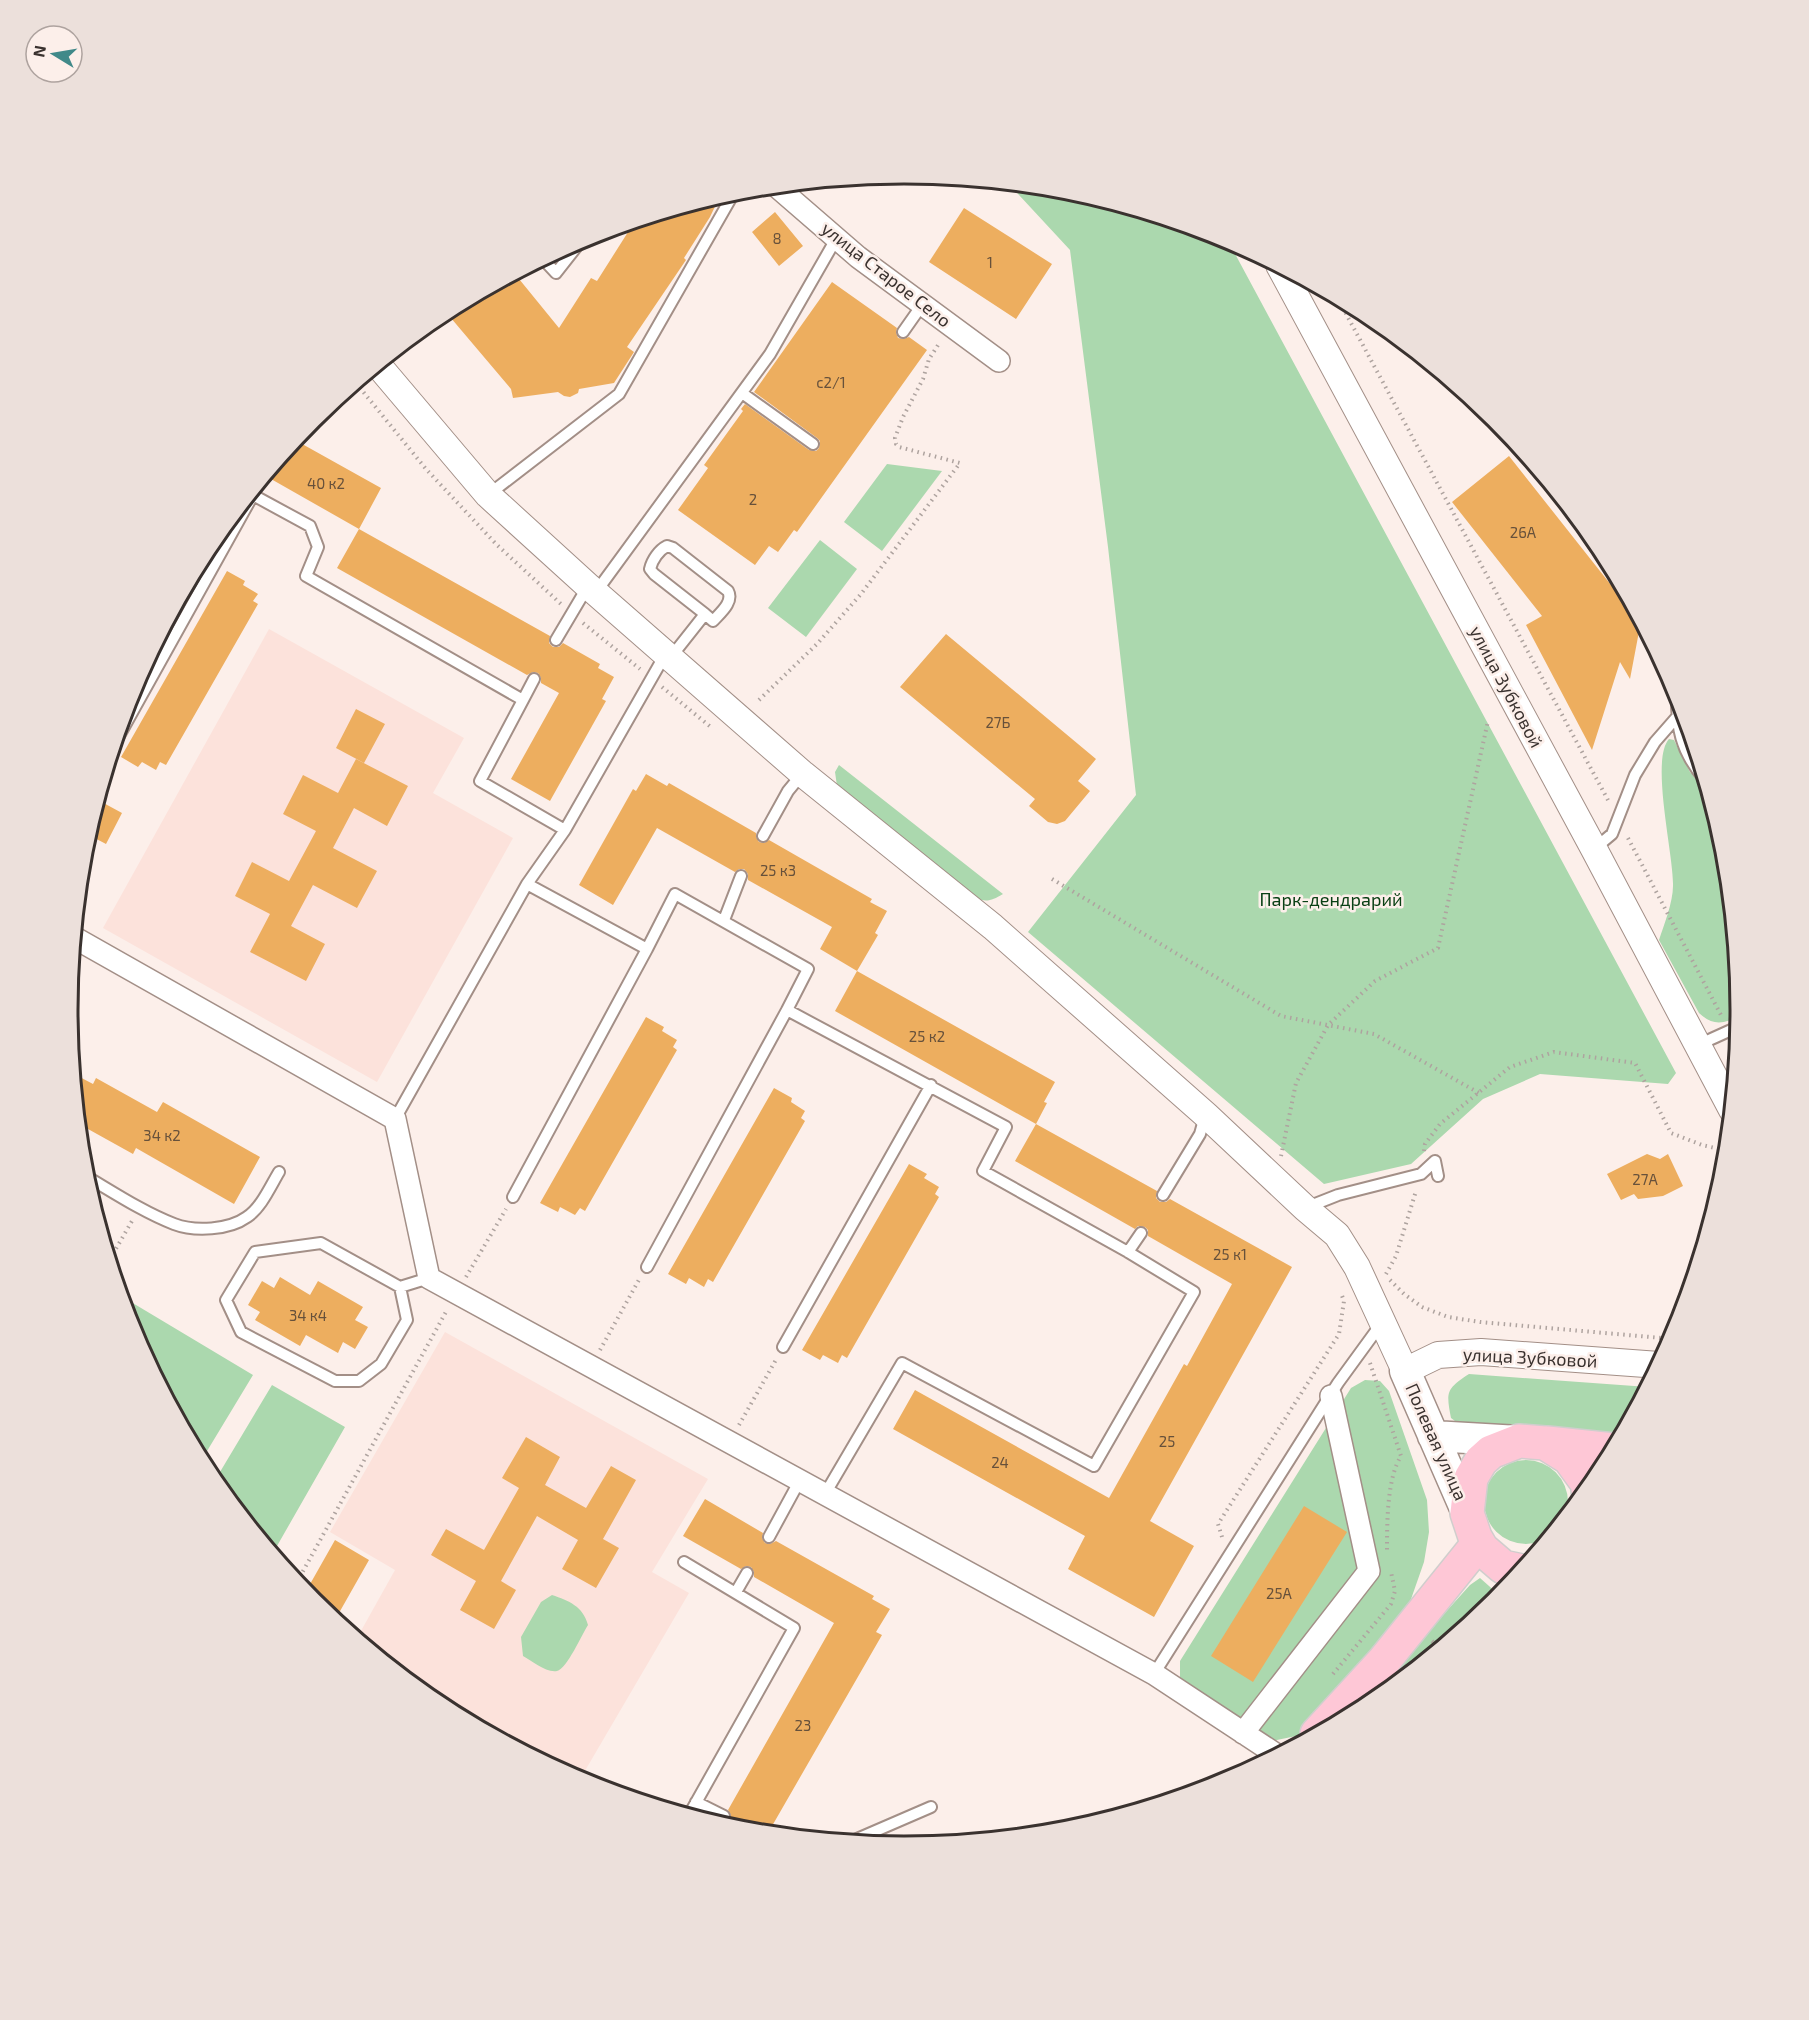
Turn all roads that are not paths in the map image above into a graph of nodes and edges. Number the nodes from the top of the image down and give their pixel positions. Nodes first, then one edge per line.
1 (784, 193) edge
2 (728, 203) edge
3 (836, 238) junction
4 (572, 254) edge
5 (548, 265) edge
6 (1285, 277) edge
7 (922, 305) junction
8 (903, 333) dead end
9 (999, 361) dead end
10 (382, 370) edge
11 (742, 393) junction
12 (813, 444) dead end
13 (488, 495) junction
14 (257, 497) edge
15 (232, 530) edge
16 (592, 589) junction
17 (705, 614) junction
18 (556, 640) dead end
19 (668, 655) junction
20 (534, 679) dead end
21 (139, 700) edge
22 (524, 700) junction
23 (1676, 718) joint
24 (1694, 765) edge
25 (803, 774) junction
26 (565, 830) junction
27 (763, 836) dead end
28 (1594, 849) junction
29 (741, 876) dead end
30 (527, 884) junction
31 (724, 920) junction
32 (81, 942) edge
33 (647, 949) junction
34 (787, 1010) junction
35 (1730, 1031) edge
36 (1697, 1045) junction
37 (931, 1085) junction
38 (1726, 1098) edge
39 (1206, 1115) junction
40 (395, 1119) junction
41 (279, 1172) dead end
42 (1438, 1176) dead end
43 (96, 1182) edge
44 (1163, 1195) dead end
45 (513, 1197) road end
46 (1305, 1208) junction
47 (1142, 1233) dead end
48 (1128, 1252) junction
49 (647, 1267) road end
50 (429, 1278) junction
51 (400, 1287) junction
52 (1382, 1323) junction
53 (783, 1347) road end
54 (1651, 1364) edge
55 (1405, 1371) junction
56 (1330, 1396) junction
57 (1433, 1437) junction
58 (1532, 1442) junction
59 (1604, 1449) edge
60 (1585, 1479) edge
61 (800, 1480) junction
62 (825, 1494) junction
63 (1467, 1513) junction
64 (769, 1537) dead end
65 (1478, 1544) junction
66 (684, 1562) dead end
67 (1513, 1569) edge
68 (747, 1573) dead end
69 (736, 1592) junction
70 (1154, 1674) junction
71 (1333, 1717) edge
72 (1243, 1733) junction
73 (1271, 1751) edge
74 (696, 1802) junction
75 (931, 1807) dead end
76 (692, 1808) edge
77 (724, 1816) dead end
78 (865, 1836) edge

1 - 3 street, улица Старое Село
2 - 13 lane
3 - 7 street, улица Старое Село
3 - 11 lane
4 - 5 lane
6 - 28 street, улица Зубковой
7 - 8 lane
7 - 9 street, улица Старое Село
10 - 13 street
11 - 12 lane
11 - 16 lane
13 - 16 street
14 - 22 lane
15 - 21 lane
16 - 18 lane
16 - 19 street
17 - 17 lane
17 - 19 lane
19 - 25 street
19 - 26 lane
20 - 22 lane
22 - 26 lane
23 - 24 lane
23 - 28 lane
25 - 27 lane
25 - 39 street
26 - 30 lane
28 - 36 street, улица Зубковой
29 - 31 lane
30 - 33 lane
30 - 40 lane
31 - 33 lane
31 - 34 lane
32 - 40 street
33 - 45 lane
34 - 37 lane
34 - 49 lane
35 - 36 lane
36 - 38 street, улица Зубковой
37 - 48 lane
37 - 53 lane
39 - 44 lane
39 - 46 street
40 - 50 street
41 - 43 lane
42 - 46 lane
46 - 52 street
47 - 48 lane
48 - 62 lane
50 - 51 lane
50 - 61 street
51 - 51 lane
52 - 55 street
52 - 56 lane
54 - 55 street, улица Зубковой
55 - 57 main road, Полевая улица
56 - 70 lane
56 - 72 street
57 - 58 main road
57 - 63 main road, Полевая улица
58 - 59 main road
58 - 60 main road
58 - 63 main road
61 - 62 street
61 - 64 lane
62 - 70 street
63 - 65 main road
65 - 67 main road
65 - 71 main road
66 - 69 lane
68 - 69 lane
69 - 74 lane
70 - 72 street
72 - 73 street
74 - 76 lane
74 - 77 lane
75 - 78 lane

